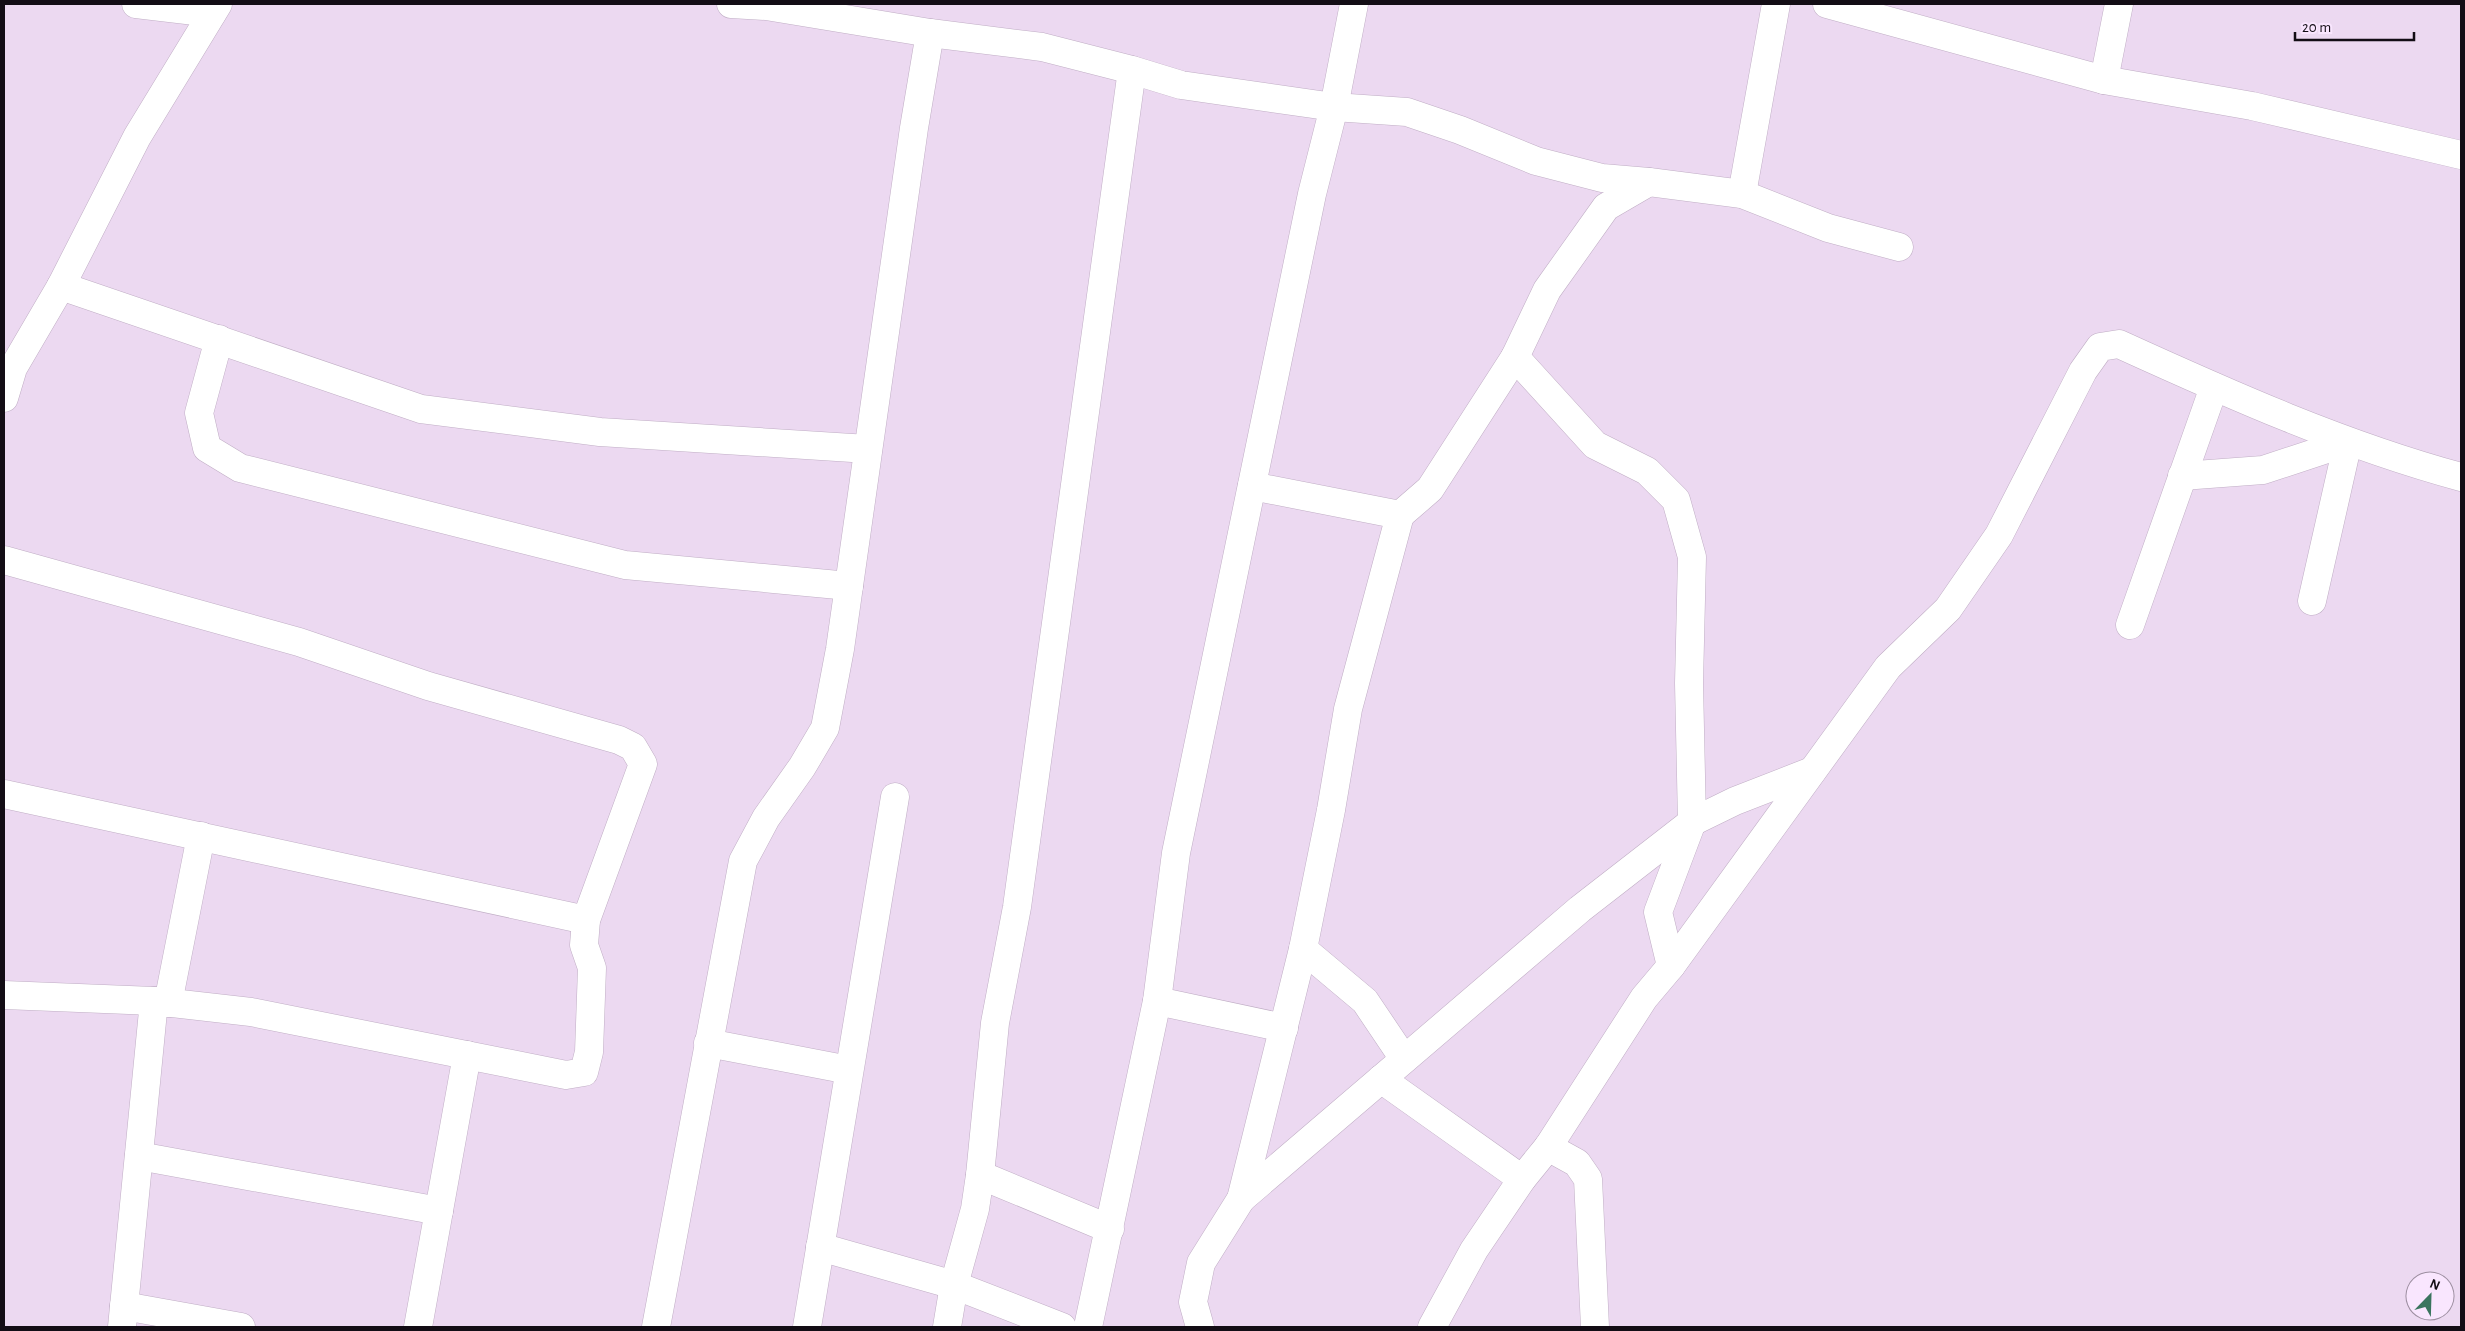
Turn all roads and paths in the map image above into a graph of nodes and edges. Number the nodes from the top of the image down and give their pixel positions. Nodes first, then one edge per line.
1 (136, 4) edge
2 (731, 4) edge
3 (1354, 4) edge
4 (1776, 4) edge
5 (1827, 4) edge
6 (2119, 4) edge
7 (215, 8) edge
8 (930, 33) junction
9 (1132, 70) junction
10 (2104, 80) junction
11 (1334, 107) junction
12 (2461, 155) edge
13 (1649, 182) junction
14 (1742, 194) junction
15 (1899, 247) dead end
16 (61, 286) junction
17 (219, 339) junction
18 (1516, 357) junction
19 (2214, 386) junction
20 (4, 398) edge
21 (2348, 442) junction
22 (868, 449) junction
23 (2182, 476) junction
24 (2461, 477) edge
25 (1252, 486) junction
26 (1400, 515) junction
27 (4, 560) edge
28 (849, 586) junction
29 (2312, 601) dead end
30 (2130, 625) dead end
31 (1812, 771) junction
32 (4, 794) edge
33 (895, 797) dead end
34 (1692, 822) junction
35 (200, 836) junction
36 (586, 920) junction
37 (1303, 949) junction
38 (1671, 966) junction
39 (4, 995) edge
40 (1157, 1001) junction
41 (161, 1002) junction
42 (1284, 1028) junction
43 (708, 1043) junction
44 (467, 1055) junction
45 (1404, 1059) junction
46 (849, 1070) junction
47 (1381, 1080) junction
48 (1548, 1147) junction
49 (139, 1156) junction
50 (980, 1174) junction
51 (1522, 1178) junction
52 (1241, 1199) junction
53 (440, 1211) junction
54 (1110, 1229) junction
55 (820, 1247) junction
56 (954, 1285) junction
57 (123, 1317) edge
58 (240, 1327) edge
59 (418, 1327) edge
60 (656, 1327) edge
61 (807, 1327) edge
62 (947, 1327) edge
63 (1062, 1327) edge
64 (1088, 1327) edge
65 (1200, 1327) edge
66 (1432, 1327) edge
67 (1596, 1327) edge

1 - 7 street
2 - 8 street
3 - 11 street
4 - 14 street
5 - 10 street
6 - 10 street
7 - 16 street
8 - 9 street
8 - 22 street
9 - 11 street
9 - 50 street
10 - 12 street
11 - 13 street
11 - 25 street
13 - 14 street
13 - 18 street
14 - 15 street
16 - 17 street
16 - 20 street
17 - 22 street
17 - 28 street
18 - 26 street
18 - 34 street
19 - 21 street
19 - 23 street
19 - 31 street
21 - 23 street
21 - 24 street
21 - 29 street
22 - 28 street
23 - 30 street
25 - 26 street
25 - 40 street
26 - 37 street
27 - 36 street
28 - 43 street
31 - 34 street
31 - 38 street
32 - 35 street
33 - 46 street
34 - 38 street
34 - 45 street
35 - 36 street
35 - 41 street
36 - 44 street
37 - 42 street
37 - 45 street
38 - 48 street
39 - 41 street
40 - 42 street
40 - 54 street
41 - 44 street
41 - 49 street
42 - 52 street
43 - 46 street
43 - 60 street
44 - 53 street
45 - 47 street
46 - 55 street
47 - 51 street
47 - 52 street
48 - 51 street
48 - 67 street
49 - 53 street
49 - 57 street
50 - 54 street
50 - 56 street
51 - 66 street
52 - 65 street
53 - 59 street
54 - 64 street
55 - 56 street
55 - 61 street
56 - 62 street
56 - 63 street
57 - 58 street

